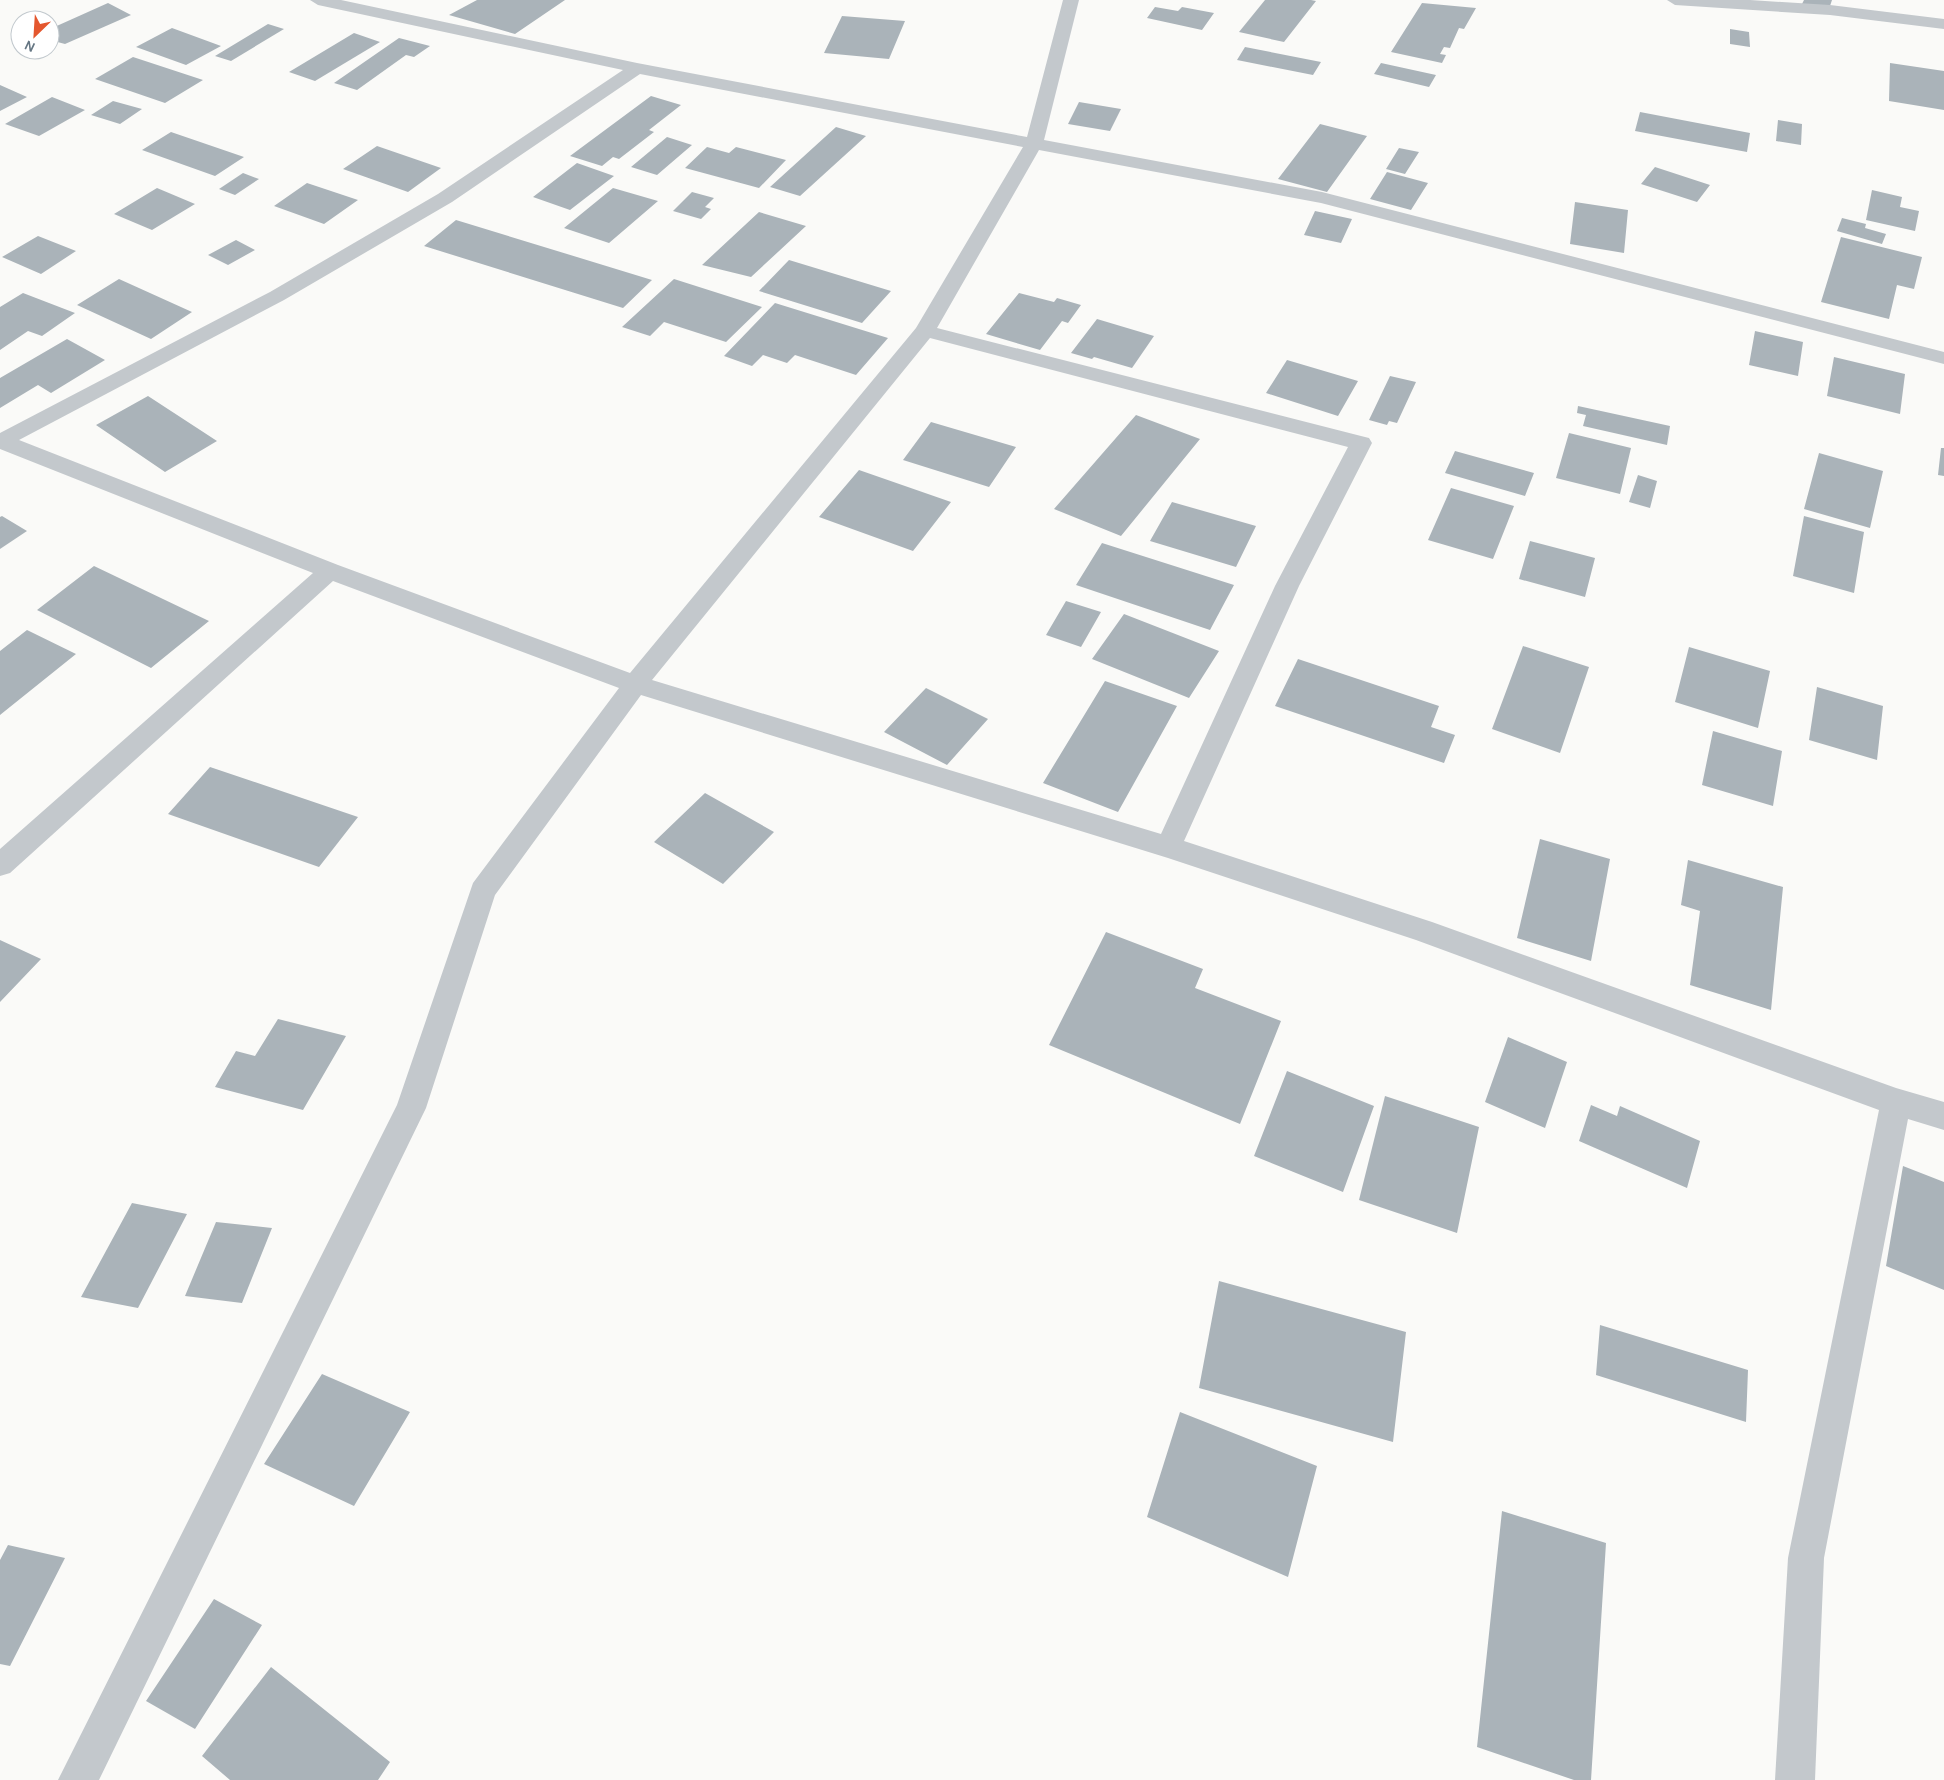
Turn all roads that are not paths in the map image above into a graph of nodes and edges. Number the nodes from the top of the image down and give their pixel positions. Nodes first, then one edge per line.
1 (318, 0) edge
2 (1071, 0) edge
3 (1674, 0) edge
4 (1944, 24) edge
5 (637, 68) junction
6 (1034, 143) junction
7 (925, 331) junction
8 (1944, 358) edge
9 (4, 447) edge
10 (330, 571) junction
11 (635, 684) junction
12 (1168, 847) junction
13 (0, 864) edge
14 (1896, 1102) junction
15 (1944, 1116) edge
16 (78, 1780) edge
17 (1795, 1780) edge

1 - 5 street
2 - 6 street
3 - 4 street
5 - 6 street
5 - 9 street
6 - 7 street
6 - 8 street
7 - 11 street
7 - 12 street
9 - 10 street
10 - 11 street
10 - 13 street
11 - 12 street
11 - 16 street
12 - 14 street
14 - 15 street
14 - 17 street

